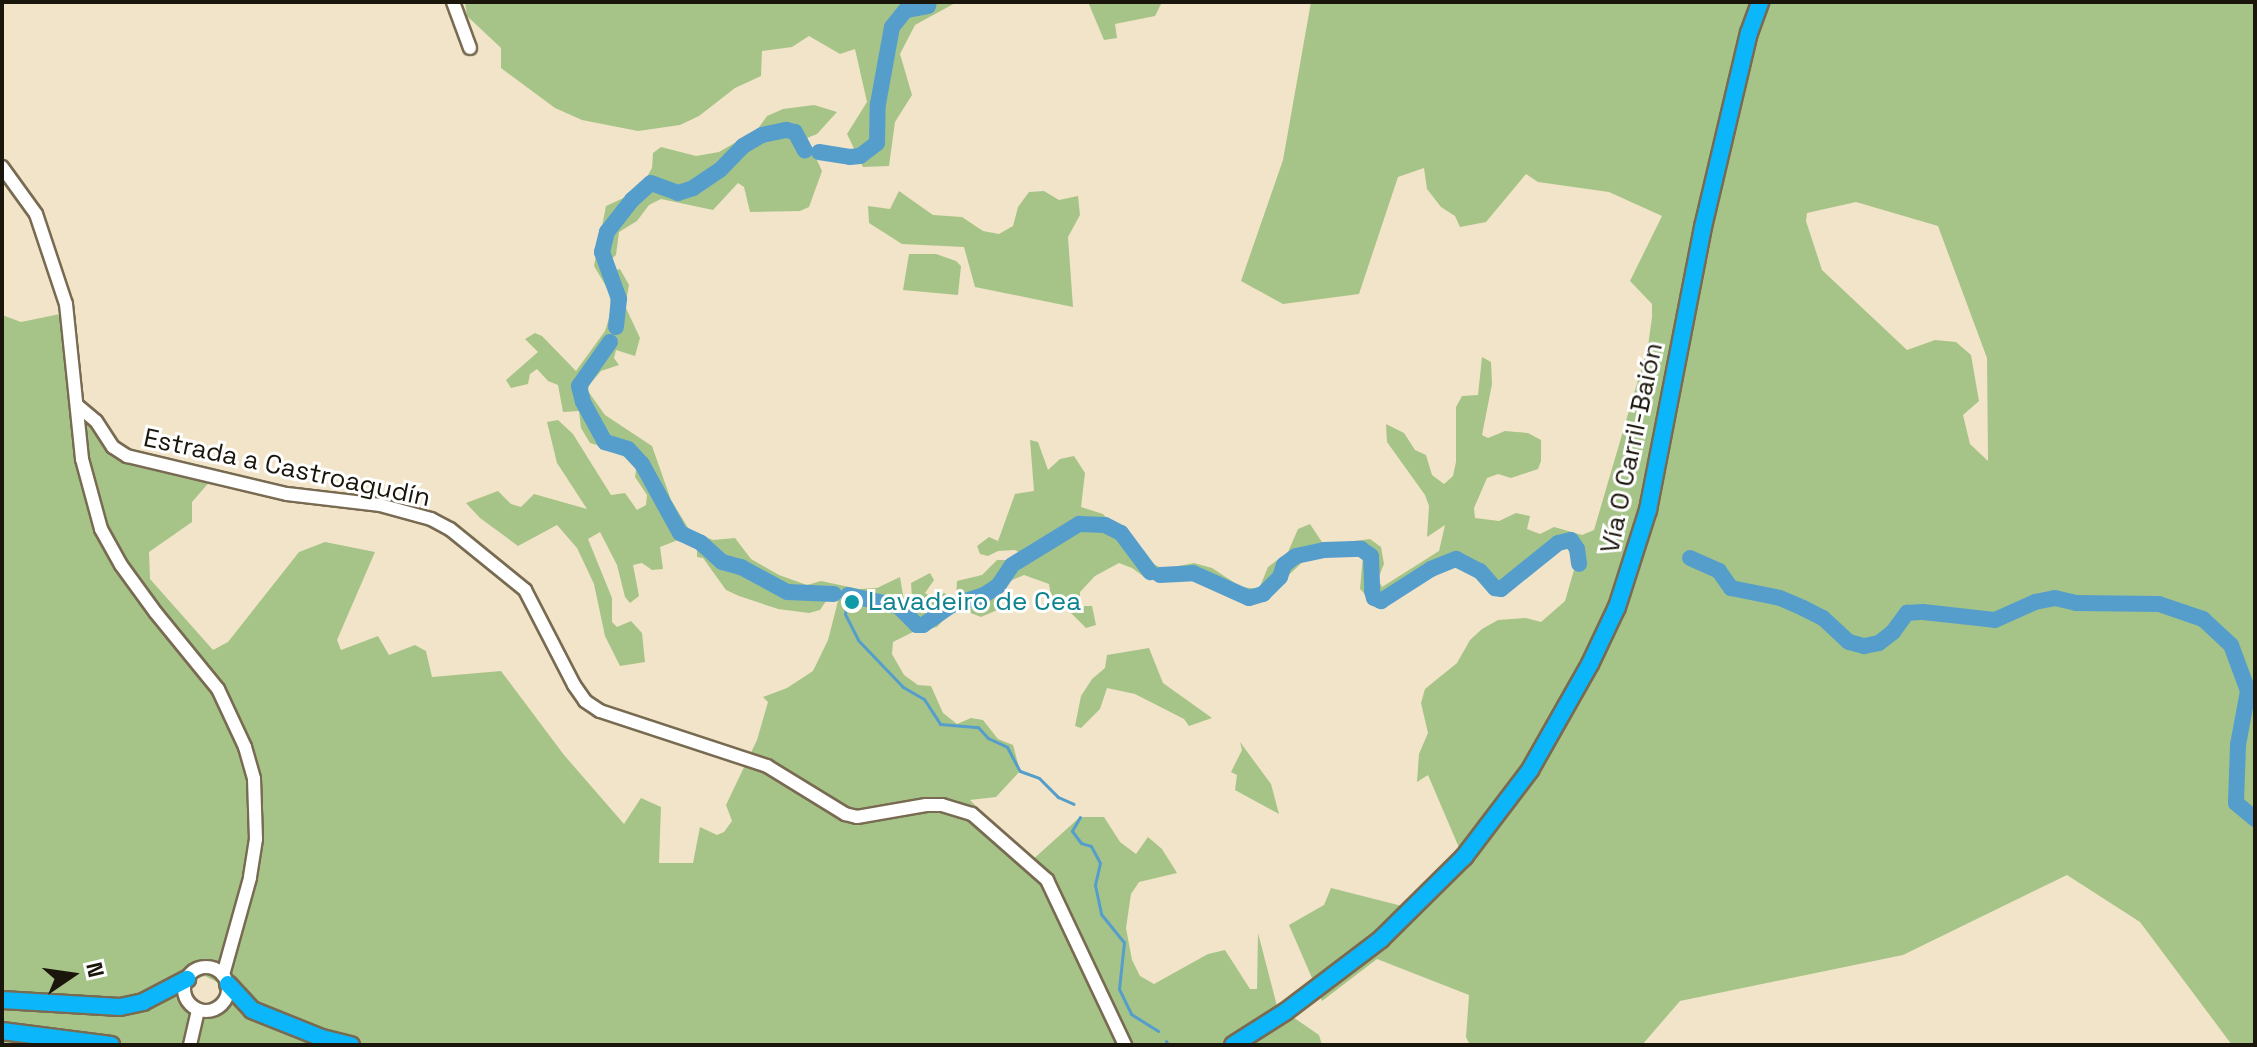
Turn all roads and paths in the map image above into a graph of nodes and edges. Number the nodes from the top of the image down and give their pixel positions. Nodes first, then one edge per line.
1 (453, 2) edge
2 (1760, 2) edge
3 (470, 48) dead end
4 (2, 167) edge
5 (78, 406) junction
6 (230, 941) junction
7 (203, 967) junction
8 (187, 979) junction
9 (225, 980) junction
10 (2, 1000) edge
11 (198, 1010) junction
12 (2, 1031) edge
13 (111, 1045) edge
14 (190, 1045) edge
15 (351, 1045) edge
16 (1125, 1045) edge
17 (1233, 1045) edge

1 - 3 street
2 - 17 highway, Vía O Carril-Baión
4 - 5 street
5 - 6 street
5 - 16 street, Estrada a Castroagudín
6 - 7 street
6 - 9 street
7 - 8 street
7 - 9 street
8 - 10 highway
8 - 11 street
9 - 11 street
9 - 15 highway
11 - 14 street
12 - 13 highway

